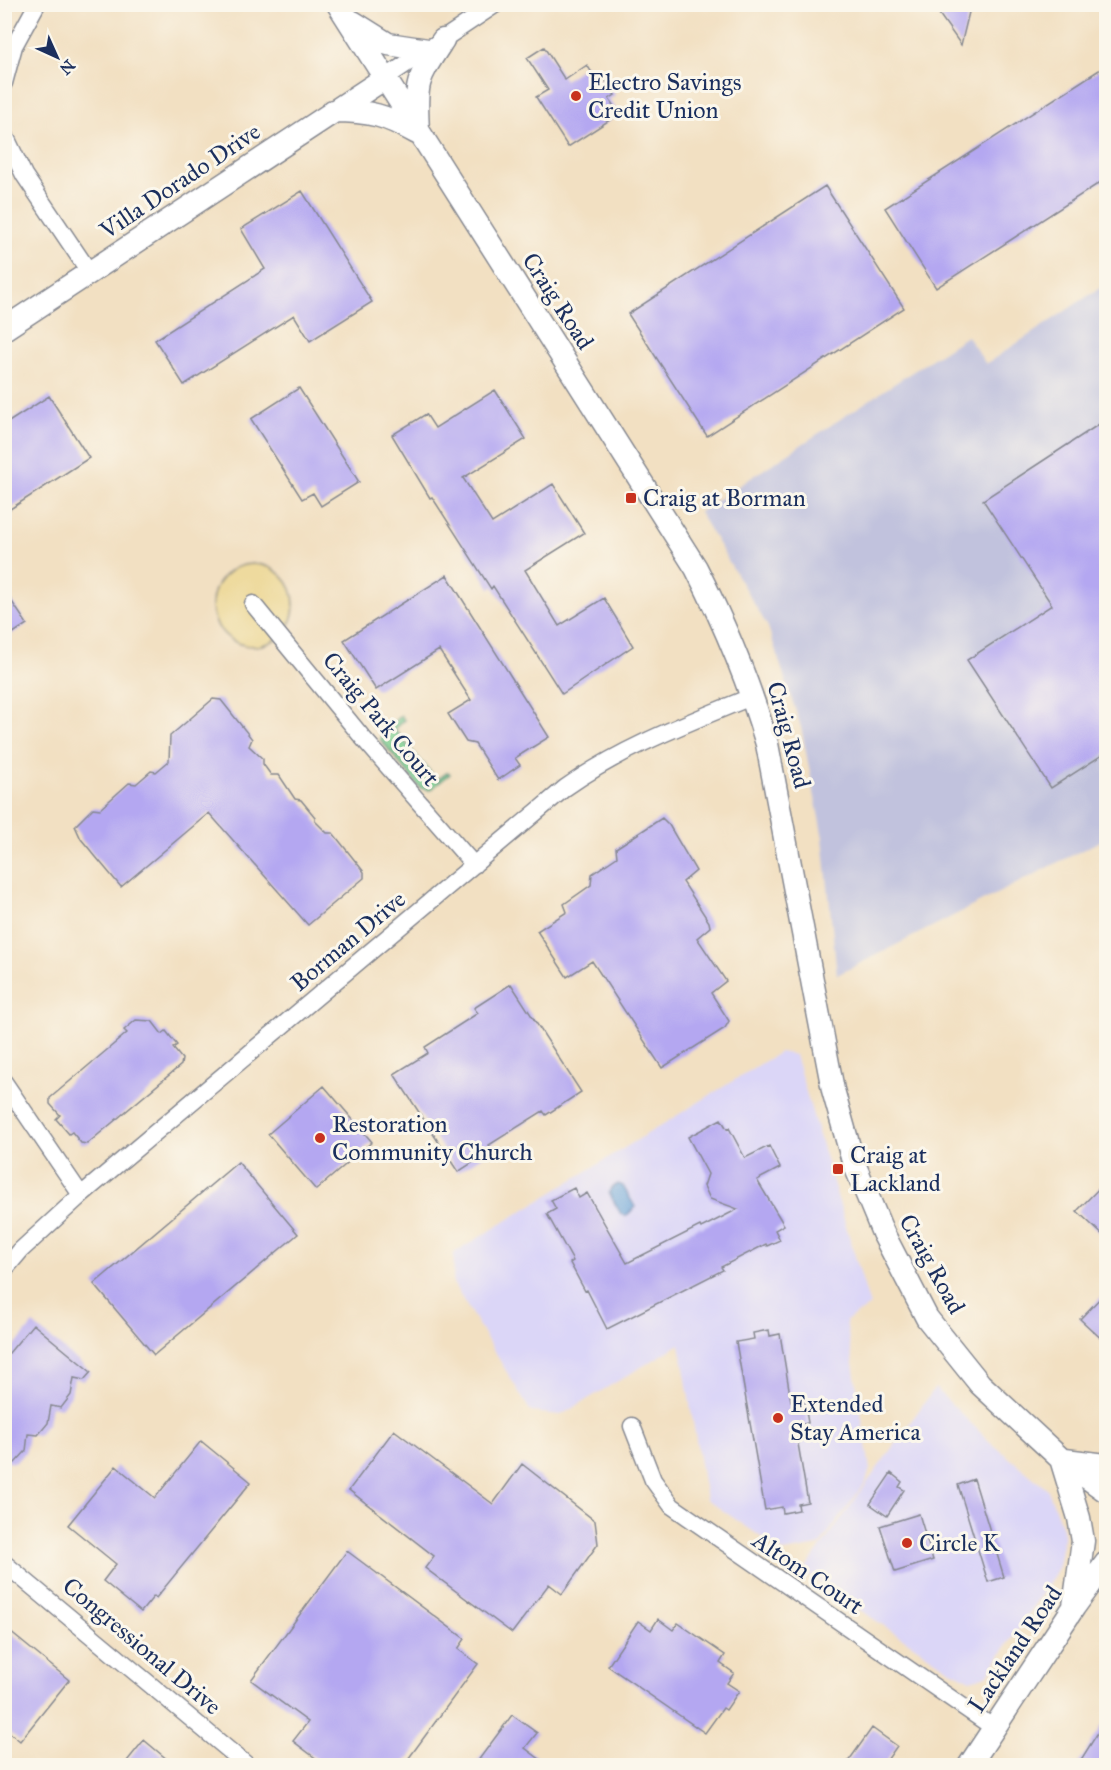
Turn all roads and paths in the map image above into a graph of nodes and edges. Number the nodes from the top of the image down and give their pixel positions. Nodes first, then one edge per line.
1 (38, 4) edge
2 (496, 4) edge
3 (342, 11) edge
4 (435, 45) junction
5 (385, 78) junction
6 (4, 83) edge
7 (333, 111) junction
8 (4, 133) edge
9 (418, 134) junction
10 (90, 273) junction
11 (4, 329) edge
12 (253, 604) dead end
13 (753, 696) junction
14 (474, 865) junction
15 (4, 1082) edge
16 (81, 1195) junction
17 (4, 1270) edge
18 (632, 1426) dead end
19 (1061, 1459) junction
20 (1107, 1465) edge
21 (1107, 1491) edge
22 (4, 1563) edge
23 (1107, 1563) edge
24 (1107, 1590) edge
25 (1074, 1607) junction
26 (994, 1728) junction
27 (248, 1766) edge
28 (969, 1766) edge

1 - 6 street
2 - 4 street
3 - 4 main road
3 - 5 main road, Craig Road
4 - 5 street
4 - 9 main road
5 - 7 main road, Villa Dorado Drive
5 - 9 main road, Craig Road
7 - 9 main road
7 - 10 main road, Villa Dorado Drive
8 - 10 street
9 - 13 main road, Craig Road
10 - 11 main road, Villa Dorado Drive
12 - 14 street, Craig Park Court
13 - 14 street, Borman Drive
13 - 19 main road, Craig Road
14 - 16 street, Borman Drive
15 - 16 street
16 - 17 street, Borman Drive
18 - 26 street, Altom Court
19 - 20 main road
19 - 21 main road, Craig Road
19 - 25 main road
22 - 27 street, Congressional Drive
23 - 25 main road, Lackland Road
24 - 25 main road
25 - 26 main road, Lackland Road
26 - 28 main road, Lackland Road

